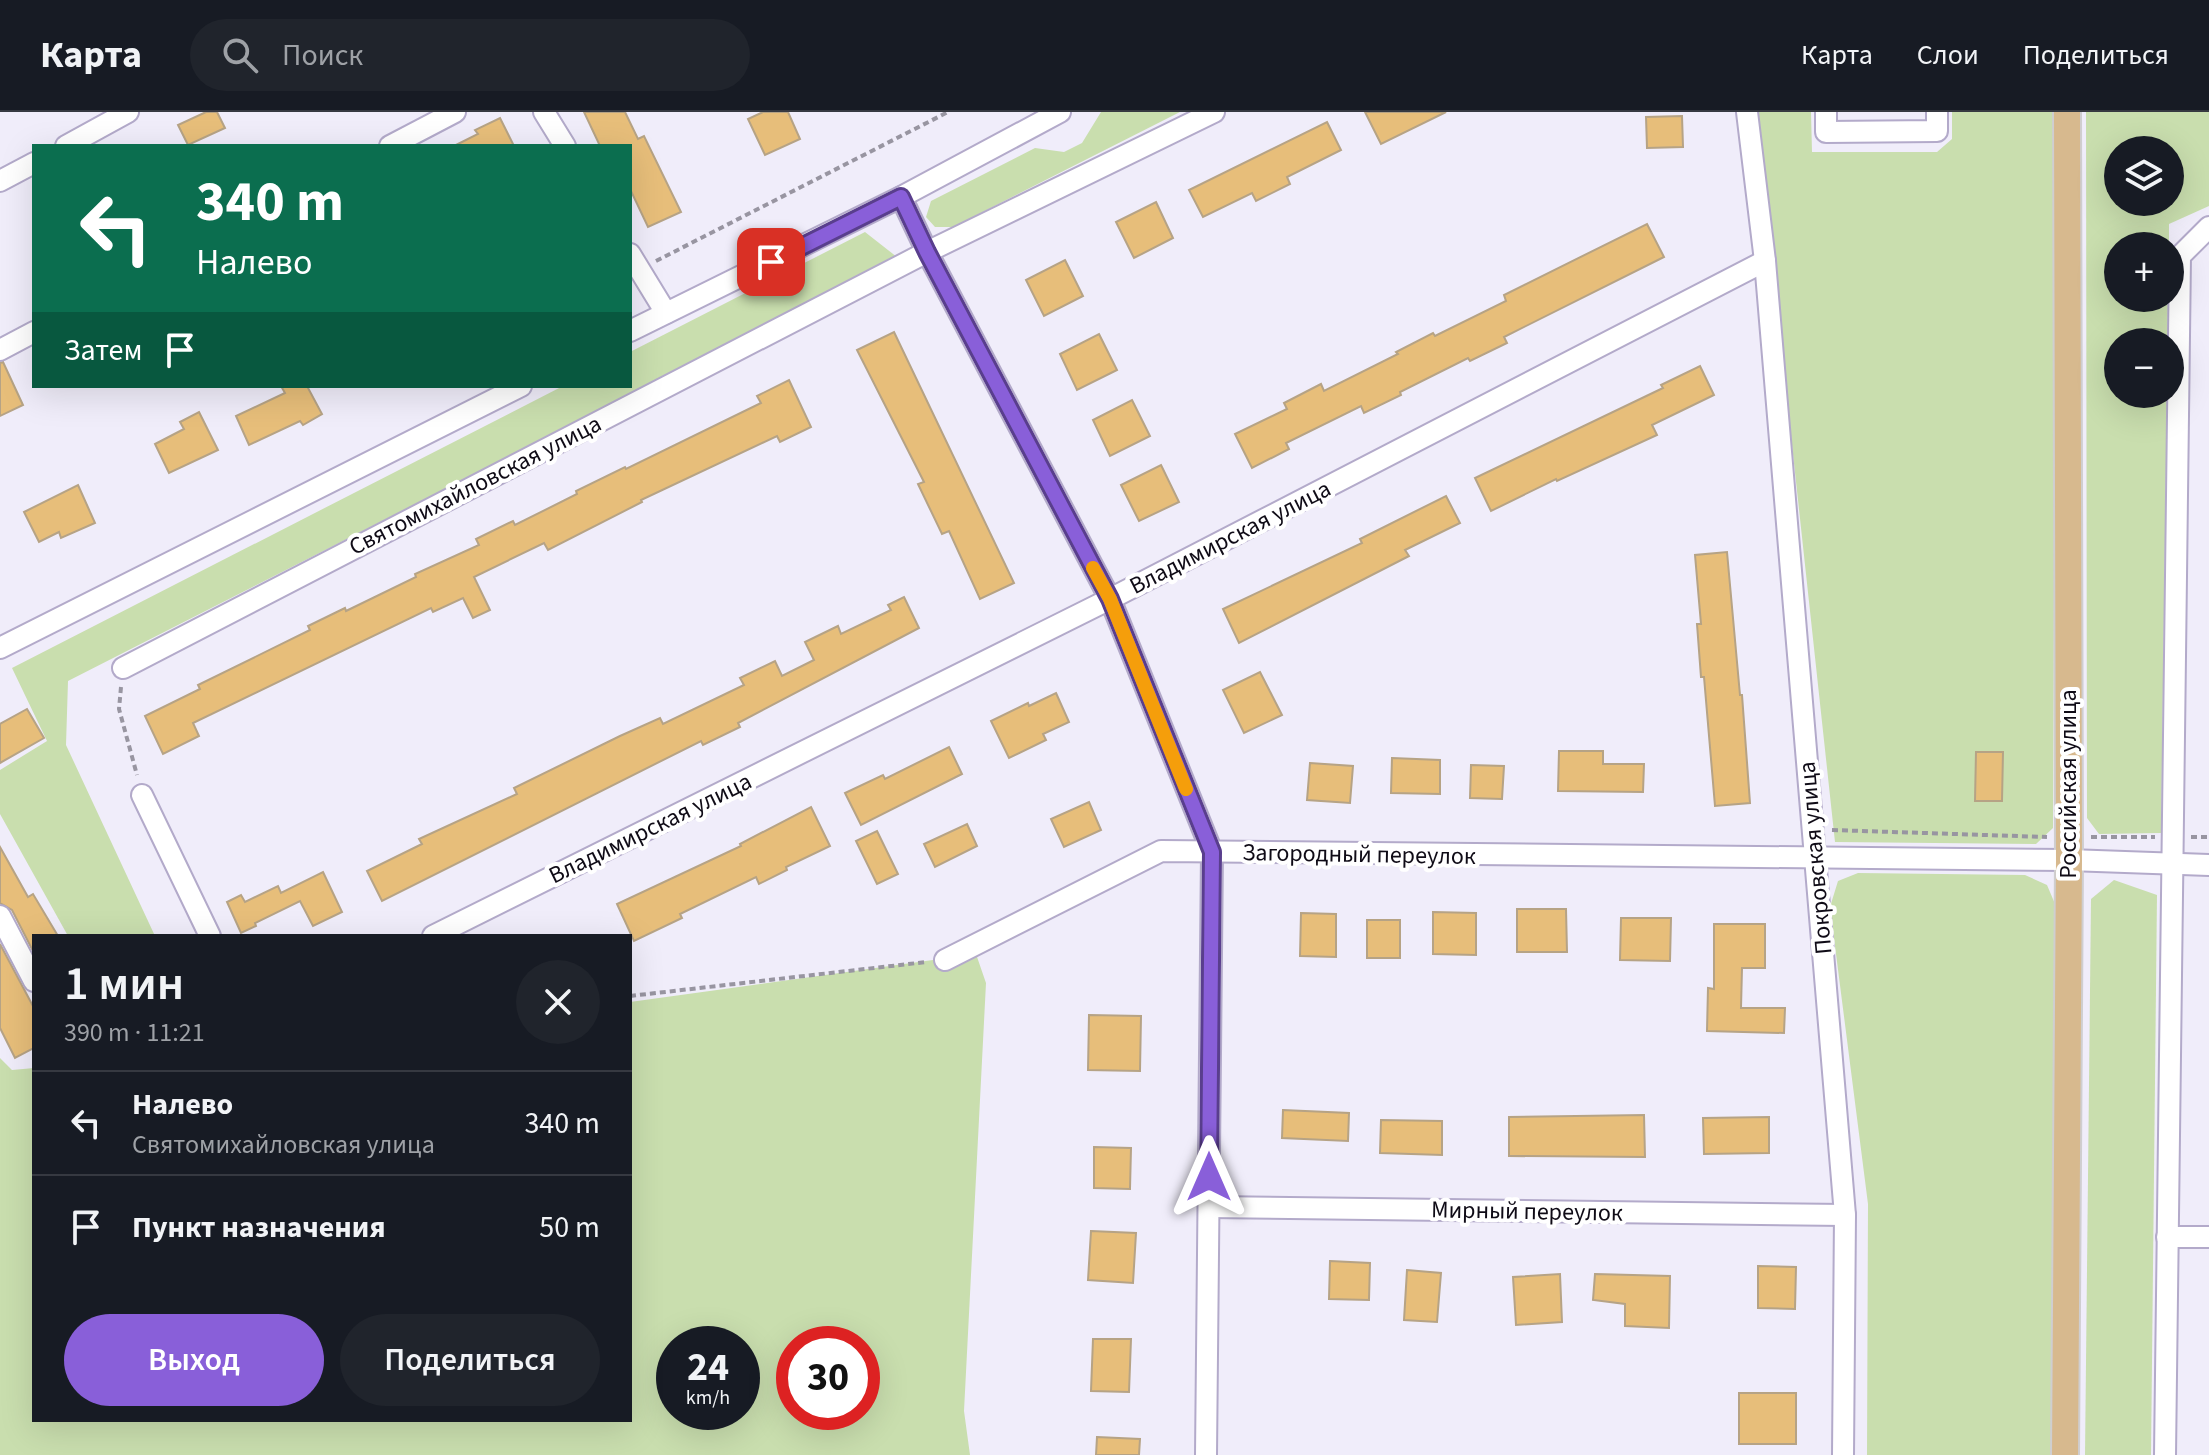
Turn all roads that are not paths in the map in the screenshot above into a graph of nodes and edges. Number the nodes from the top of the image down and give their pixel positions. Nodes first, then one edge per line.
1 (128, 112) edge
2 (455, 112) edge
3 (544, 112) edge
4 (1060, 112) edge
5 (1214, 112) edge
6 (1747, 112) edge
7 (1826, 112) edge
8 (1937, 112) edge
9 (2067, 112) edge
10 (70, 144) edge
11 (394, 144) edge
12 (564, 144) edge
13 (32, 164) edge
14 (0, 181) edge
15 (901, 197) junction
16 (2209, 227) edge
17 (927, 252) junction
18 (635, 261) edge
19 (1765, 261) junction
20 (666, 313) junction
21 (632, 330) edge
22 (32, 333) edge
23 (0, 350) edge
24 (517, 388) edge
25 (1110, 599) junction
26 (0, 648) edge
27 (123, 668) road end
28 (142, 795) road end
29 (2068, 849) junction
30 (1212, 852) junction
31 (1815, 858) junction
32 (2171, 865) junction
33 (2209, 865) edge
34 (0, 916) edge
35 (209, 934) edge
36 (437, 934) edge
37 (945, 960) road end
38 (32, 977) edge
39 (1209, 1207) junction
40 (1845, 1215) junction
41 (2167, 1237) junction
42 (2209, 1237) edge
43 (1206, 1455) edge
44 (1843, 1455) edge
45 (2065, 1455) edge
46 (2165, 1455) edge

1 - 10 street
2 - 11 street
3 - 12 street
4 - 15 street
5 - 17 street, Святомихайловская улица
6 - 19 street, Покровская улица
7 - 8 street
9 - 29 main road, Российская улица
13 - 14 street
15 - 17 street
15 - 20 street
16 - 32 street
17 - 25 street
17 - 27 street, Святомихайловская улица
18 - 20 street
19 - 25 street, Владимирская улица
19 - 31 street, Покровская улица
20 - 21 street
22 - 23 street
24 - 26 street
25 - 30 street
25 - 36 street, Владимирская улица
28 - 35 street
29 - 31 street, Загородный переулок
29 - 32 street, Загородный переулок
29 - 45 main road, Российская улица
30 - 31 street, Загородный переулок
30 - 37 street, Загородный переулок
30 - 39 street
31 - 40 street, Покровская улица
32 - 33 street, Загородный переулок
32 - 41 street
34 - 38 street
39 - 40 street, Мирный переулок
39 - 43 street
40 - 44 street, Покровская улица
41 - 42 street
41 - 46 street

